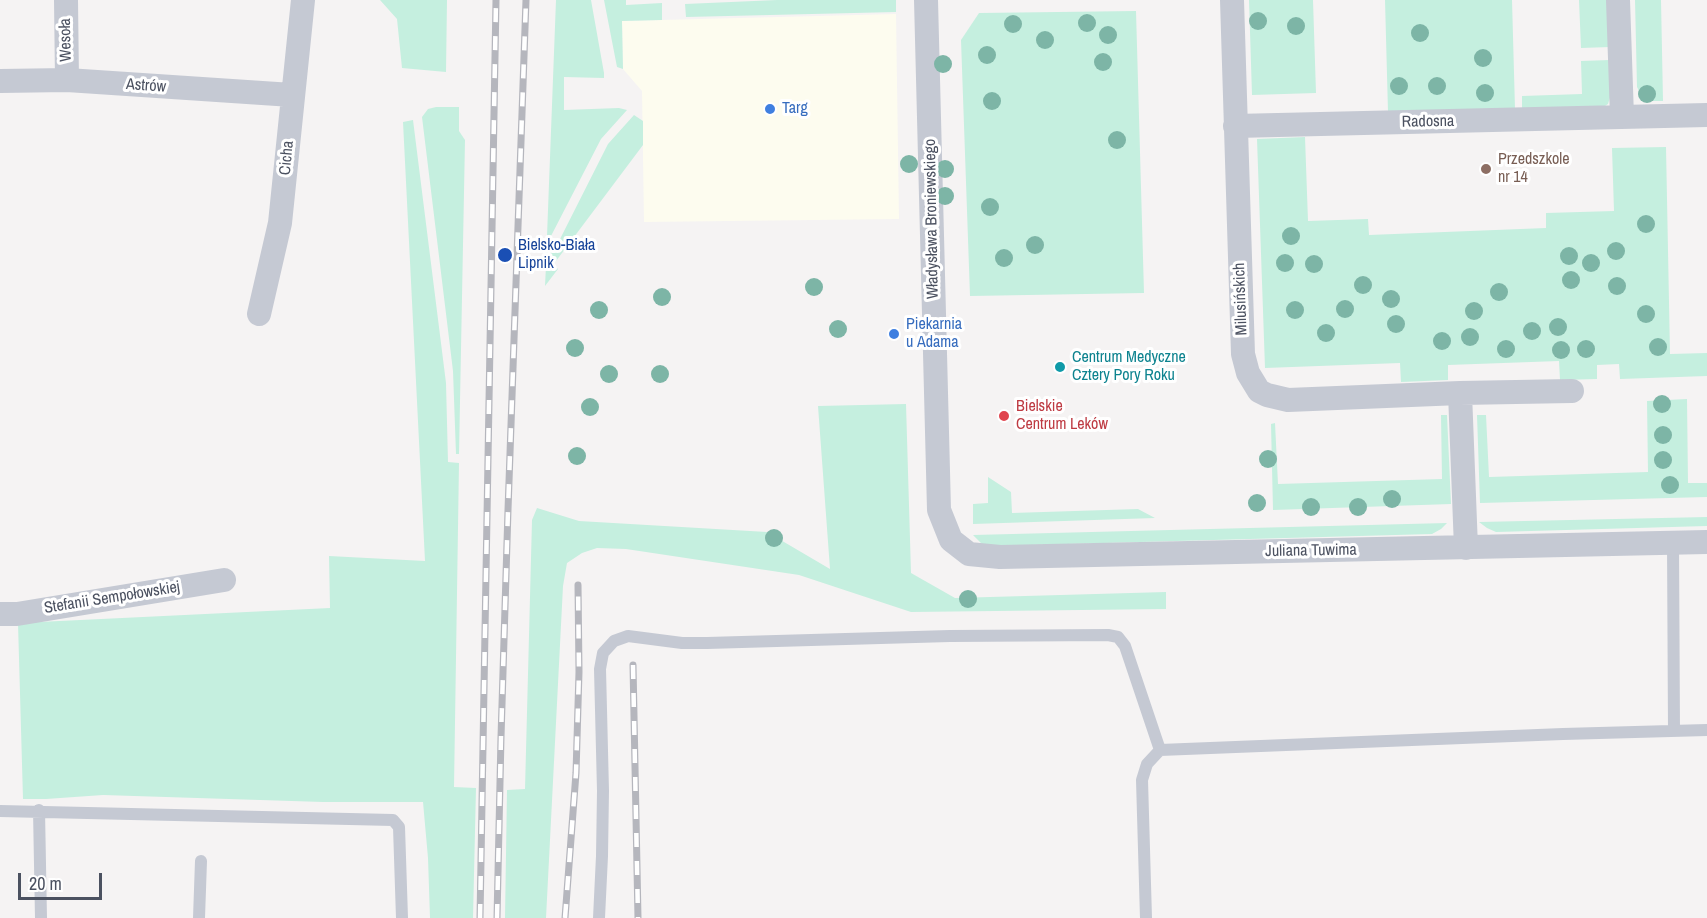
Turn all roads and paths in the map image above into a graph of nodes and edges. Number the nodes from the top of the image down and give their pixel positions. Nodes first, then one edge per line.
1 (66, 0) edge
2 (303, 0) edge
3 (926, 0) edge
4 (1232, 0) edge
5 (1618, 0) edge
6 (67, 80) junction
7 (0, 81) edge
8 (292, 95) junction
9 (1707, 115) edge
10 (1622, 117) junction
11 (1235, 126) junction
12 (259, 314) dead end
13 (1572, 391) dead end
14 (1460, 393) junction
15 (939, 510) joint
16 (1673, 543) junction
17 (1707, 543) edge
18 (1466, 548) junction
19 (225, 580) dead end
20 (0, 614) edge
21 (1707, 730) edge
22 (1674, 731) junction
23 (1160, 750) junction
24 (39, 810) junction
25 (0, 811) edge
26 (201, 861) dead end
27 (41, 918) edge
28 (199, 918) edge
29 (402, 918) edge
30 (599, 918) edge
31 (1146, 918) edge

1 - 6 street, Wesoła
2 - 8 street, Cicha
3 - 15 street, Władysława Broniewskiego
4 - 11 street, Milusińskich
5 - 10 street
6 - 7 street, Astrów
6 - 8 street, Astrów
8 - 12 street, Cicha
9 - 10 street, Radosna
10 - 11 street, Radosna
11 - 14 street, Milusińskich
13 - 14 street, Milusińskich
14 - 18 street
15 - 18 street, Juliana Tuwima
16 - 17 street, Juliana Tuwima
16 - 18 street, Juliana Tuwima
16 - 22 lane
19 - 20 street, Stefanii Sempołowskiej
21 - 22 lane
22 - 23 lane
23 - 30 lane
23 - 31 lane
24 - 25 lane
24 - 27 lane
24 - 29 lane
26 - 28 lane

